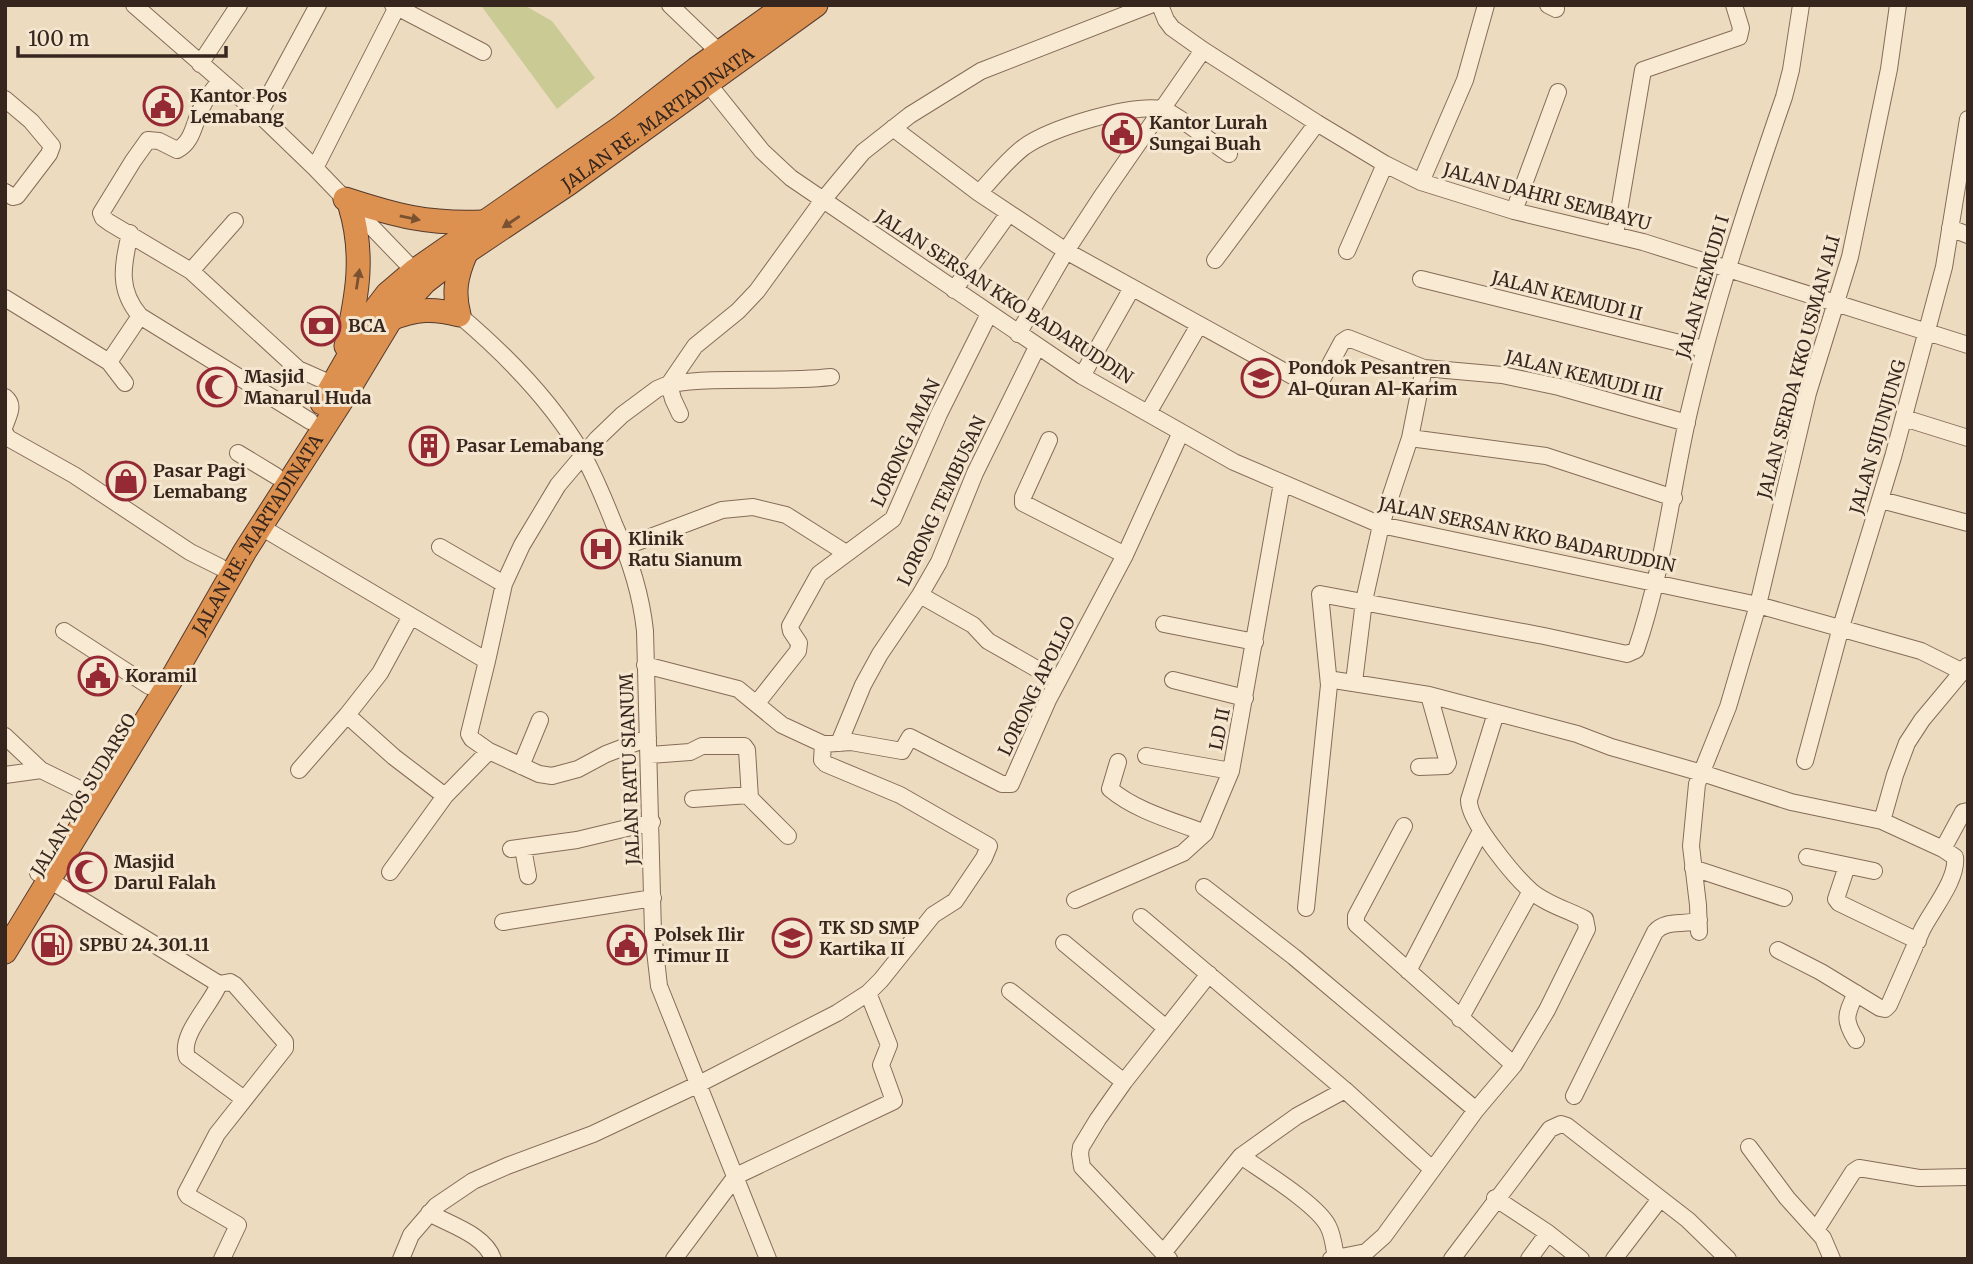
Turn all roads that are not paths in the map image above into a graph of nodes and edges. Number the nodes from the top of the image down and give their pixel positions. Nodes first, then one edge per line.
1 (239, 5) edge
2 (318, 5) edge
3 (670, 5) edge
4 (786, 5) edge
5 (816, 5) edge
6 (1150, 5) edge
7 (1160, 5) edge
8 (1486, 5) edge
9 (1734, 5) edge
10 (1801, 5) edge
11 (396, 6) edge
12 (1893, 6) edge
13 (139, 7) edge
14 (1203, 50) junction
15 (483, 52) dead end
16 (719, 52) junction
17 (200, 64) junction
18 (702, 76) junction
19 (220, 81) junction
20 (1558, 92) dead end
21 (8, 107) edge
22 (1164, 109) junction
23 (259, 114) junction
24 (1968, 119) edge
25 (1317, 123) junction
26 (894, 128) junction
27 (1228, 154) dead end
28 (1385, 164) junction
29 (315, 168) junction
30 (1421, 182) junction
31 (5, 192) edge
32 (979, 193) junction
33 (823, 200) junction
34 (348, 202) junction
35 (1514, 211) junction
36 (1009, 213) junction
37 (234, 221) dead end
38 (482, 222) junction
39 (1950, 228) junction
40 (130, 233) junction
41 (1968, 235) edge
42 (1615, 236) junction
43 (1066, 251) junction
44 (1347, 251) dead end
45 (466, 253) junction
46 (1215, 260) dead end
47 (1726, 268) junction
48 (191, 271) junction
49 (419, 276) junction
50 (1421, 279) dead end
51 (1132, 288) junction
52 (954, 290) junction
53 (5, 298) edge
54 (1838, 302) junction
55 (989, 314) junction
56 (460, 315) junction
57 (140, 316) junction
58 (391, 319) junction
59 (1199, 325) junction
60 (1927, 331) junction
61 (1018, 334) junction
62 (1968, 345) edge
63 (1037, 347) junction
64 (1704, 349) junction
65 (1424, 368) junction
66 (1083, 376) junction
67 (337, 377) junction
68 (831, 377) dead end
69 (669, 384) junction
70 (5, 397) edge
71 (1148, 413) junction
72 (680, 414) dead end
73 (1904, 418) junction
74 (310, 421) junction
75 (1687, 423) junction
76 (5, 425) edge
77 (1181, 432) junction
78 (5, 433) edge
79 (1410, 438) junction
80 (1968, 438) edge
81 (1049, 440) dead end
82 (238, 453) dead end
83 (583, 455) junction
84 (276, 476) junction
85 (1282, 483) junction
86 (1674, 498) junction
87 (1881, 500) junction
88 (1968, 523) edge
89 (1381, 525) junction
90 (261, 527) junction
91 (440, 547) dead end
92 (624, 547) junction
93 (846, 553) junction
94 (1125, 555) junction
95 (220, 567) junction
96 (1656, 582) junction
97 (504, 584) junction
98 (920, 595) junction
99 (1364, 601) junction
100 (1758, 605) junction
101 (411, 616) junction
102 (1164, 624) dead end
103 (1840, 627) junction
104 (64, 631) dead end
105 (1255, 642) junction
106 (487, 661) junction
107 (645, 665) junction
108 (1964, 668) edge
109 (1173, 680) dead end
110 (1058, 681) junction
111 (1354, 682) junction
112 (1329, 685) junction
113 (149, 686) junction
114 (1429, 695) junction
115 (1245, 698) junction
116 (757, 703) junction
117 (1496, 713) junction
118 (347, 715) junction
119 (540, 720) dead end
120 (5, 736) edge
121 (648, 738) junction
122 (831, 743) junction
123 (489, 751) junction
124 (650, 755) junction
125 (1146, 756) dead end
126 (1805, 761) dead end
127 (1118, 762) dead end
128 (520, 766) junction
129 (1419, 767) dead end
130 (41, 770) junction
131 (299, 770) dead end
132 (1231, 771) junction
133 (1702, 773) junction
134 (5, 775) edge
135 (91, 795) junction
136 (749, 795) junction
137 (445, 796) junction
138 (693, 799) dead end
139 (1968, 811) edge
140 (1882, 821) junction
141 (652, 822) junction
142 (1404, 826) dead end
143 (1481, 831) junction
144 (1205, 833) junction
145 (788, 836) dead end
146 (1943, 849) junction
147 (1807, 857) dead end
148 (1847, 866) junction
149 (1693, 868) junction
150 (1874, 871) dead end
151 (390, 872) dead end
152 (528, 876) dead end
153 (43, 877) junction
154 (1204, 887) dead end
155 (1531, 891) junction
156 (653, 898) junction
157 (1784, 898) dead end
158 (1075, 900) dead end
159 (1306, 908) dead end
160 (1141, 918) dead end
161 (503, 922) dead end
162 (5, 927) edge
163 (1918, 941) junction
164 (1064, 943) dead end
165 (1778, 950) dead end
166 (5, 952) edge
167 (1408, 971) junction
168 (1209, 974) junction
169 (219, 984) junction
170 (1010, 991) dead end
171 (867, 993) junction
172 (1856, 993) junction
173 (1460, 1019) junction
174 (1166, 1028) junction
175 (1856, 1040) dead end
176 (1514, 1065) junction
177 (1124, 1082) junction
178 (699, 1084) junction
179 (1345, 1090) junction
180 (1574, 1096) dead end
181 (244, 1099) junction
182 (1476, 1110) junction
183 (1749, 1147) dead end
184 (1241, 1156) junction
185 (1432, 1170) junction
186 (736, 1176) junction
187 (1968, 1177) edge
188 (1496, 1198) junction
189 (1660, 1199) junction
190 (429, 1213) junction
191 (1816, 1230) junction
192 (1548, 1234) junction
193 (1364, 1255) edge
194 (1166, 1256) edge
195 (1334, 1258) edge
196 (222, 1259) edge
197 (401, 1259) edge
198 (493, 1259) edge
199 (674, 1259) edge
200 (768, 1259) edge
201 (1452, 1259) edge
202 (1529, 1259) edge
203 (1581, 1259) edge
204 (1614, 1259) edge
205 (1728, 1259) edge
206 (1832, 1259) edge

1 - 17 street
2 - 23 street
3 - 16 street
4 - 16 highway
5 - 18 highway, JALAN RE. MARTADINATA
6 - 26 street
7 - 14 street, JALAN DAHRI SEMBAYU
8 - 30 street
9 - 42 street
10 - 47 street, JALAN KEMUDI I
11 - 15 street
11 - 29 street
12 - 54 street, JALAN SERDA KKO USMAN ALI
13 - 17 street
14 - 22 street
14 - 25 street, JALAN DAHRI SEMBAYU
16 - 18 highway
17 - 19 street
18 - 33 street, JALAN SERSAN KKO BADARUDDIN
18 - 38 highway
18 -> 45 highway, JALAN RE. MARTADINATA
19 - 23 street
19 - 40 street
20 - 35 street
21 - 31 street
22 - 27 street
22 - 32 street
22 - 43 street
23 - 29 street
24 - 39 street, JALAN SIJUNJUNG
25 - 28 street, JALAN DAHRI SEMBAYU
25 - 46 street
26 - 32 street
26 - 33 street
28 - 30 street, JALAN DAHRI SEMBAYU
28 - 44 street
29 - 34 street
30 - 35 street, JALAN DAHRI SEMBAYU
32 - 36 street
33 - 52 street, JALAN SERSAN KKO BADARUDDIN
33 - 69 street
34 -> 38 highway
34 - 49 street
67 -> 34 highway
35 - 42 street, JALAN DAHRI SEMBAYU
36 - 43 street
36 - 52 street
37 - 48 street
38 - 49 highway
39 - 41 street
39 - 60 street, JALAN SIJUNJUNG
40 - 48 street
40 - 57 street
42 - 47 street, JALAN DAHRI SEMBAYU
43 - 51 street
43 - 61 street
45 - 49 highway, JALAN RE. MARTADINATA
45 - 56 highway
47 - 54 street, JALAN DAHRI SEMBAYU
47 - 64 street, JALAN KEMUDI I
48 - 67 street
49 - 58 highway, JALAN RE. MARTADINATA
49 - 67 highway, JALAN YOS SUDARSO
50 - 64 street, JALAN KEMUDI II
51 - 59 street
51 - 66 street
52 - 55 street, JALAN SERSAN KKO BADARUDDIN
53 - 57 street
54 - 60 street, JALAN DAHRI SEMBAYU
54 - 100 street, JALAN SERDA KKO USMAN ALI
55 - 61 street, JALAN SERSAN KKO BADARUDDIN
55 - 93 street, LORONG AMAN
56 - 58 highway
56 - 83 street, JALAN RATU SIANUM
57 - 74 street
58 - 90 highway, JALAN RE. MARTADINATA
59 - 65 street, JALAN KEMUDI III
59 - 71 street
60 - 62 street, JALAN DAHRI SEMBAYU
60 - 73 street, JALAN SIJUNJUNG
61 - 63 street, JALAN SERSAN KKO BADARUDDIN
63 - 66 street, JALAN SERSAN KKO BADARUDDIN
63 - 98 street, LORONG TEMBUSAN
64 - 75 street, JALAN KEMUDI I
65 - 75 street, JALAN KEMUDI III
65 - 79 street
66 - 71 street, JALAN SERSAN KKO BADARUDDIN
67 - 74 highway, JALAN YOS SUDARSO
68 - 69 street
69 - 72 street
69 - 83 street
70 - 76 street
71 - 77 street, JALAN SERSAN KKO BADARUDDIN
73 - 80 street
73 - 87 street, JALAN SIJUNJUNG
74 - 84 highway, JALAN YOS SUDARSO
75 - 86 street, JALAN KEMUDI I
77 - 85 street, JALAN SERSAN KKO BADARUDDIN
77 - 94 street, LORONG APOLLO
78 - 95 street
79 - 86 street
79 - 89 street
81 - 94 street
82 - 84 street
83 - 92 street, JALAN RATU SIANUM
83 - 97 street
84 - 95 highway, JALAN YOS SUDARSO
85 - 89 street, JALAN SERSAN KKO BADARUDDIN
85 - 105 street, LD II
86 - 96 street, JALAN KEMUDI I
87 - 88 street
87 - 103 street, JALAN SIJUNJUNG
89 - 96 street, JALAN SERSAN KKO BADARUDDIN
89 - 99 street
90 - 101 street
90 - 135 highway, JALAN RE. MARTADINATA
91 - 97 street
92 - 93 street
92 - 107 street, JALAN RATU SIANUM
93 - 116 street, LORONG AMAN
94 - 110 street, LORONG APOLLO
95 - 113 highway, JALAN YOS SUDARSO
96 - 99 street, JALAN KEMUDI I
96 - 100 street, JALAN SERSAN KKO BADARUDDIN
97 - 106 street
98 - 110 street
98 - 122 street, LORONG TEMBUSAN
99 - 111 street
99 - 112 street
100 - 103 street, JALAN SERSAN KKO BADARUDDIN
100 - 133 street, JALAN SERDA KKO USMAN ALI
101 - 106 street
101 - 118 street
102 - 105 street
103 - 108 street, JALAN SERSAN KKO BADARUDDIN
103 - 126 street, JALAN SIJUNJUNG
104 - 113 street
105 - 115 street, LD II
106 - 123 street
107 - 116 street
107 - 121 street, JALAN RATU SIANUM
108 - 140 street
109 - 115 street
110 - 122 street, LORONG APOLLO
111 - 112 street
111 - 114 street
112 - 159 street
113 - 135 highway, JALAN YOS SUDARSO
114 - 117 street
114 - 129 street
115 - 132 street, LD II
116 - 122 street
117 - 133 street
117 - 143 street
118 - 131 street
118 - 137 street
119 - 128 street
120 - 130 street
121 - 124 street, JALAN RATU SIANUM
121 - 128 street
122 - 171 street
123 - 128 street
123 - 137 street
124 - 136 street
124 - 141 street, JALAN RATU SIANUM
125 - 132 street
127 - 144 street
130 - 134 street
130 - 135 street
132 - 144 street, LD II
133 - 140 street
133 - 149 street, JALAN SERDA KKO USMAN ALI
135 - 153 highway, JALAN RE. MARTADINATA
136 - 138 street
136 - 145 street
137 - 151 street
139 - 146 street
140 - 146 street
141 - 152 street
141 - 156 street, JALAN RATU SIANUM
142 - 167 street
143 - 155 street
143 - 167 street
144 - 158 street, LD II
146 - 163 street
147 - 148 street
148 - 150 street
148 - 163 street
149 - 157 street
149 - 180 street, JALAN SERDA KKO USMAN ALI
153 - 162 highway, JALAN YOS SUDARSO
153 - 166 highway, JALAN RE. MARTADINATA
153 - 169 street
154 - 182 street
155 - 173 street
155 - 176 street
156 - 161 street
156 - 178 street, JALAN RATU SIANUM
160 - 168 street
163 - 172 street
164 - 174 street
165 - 172 street
167 - 173 street
168 - 174 street
168 - 179 street
169 - 181 street
169 - 181 street
170 - 177 street
171 - 178 street
171 - 186 street
172 - 175 street
173 - 176 street
174 - 177 street
176 - 182 street
177 - 194 street
178 - 186 street, JALAN RATU SIANUM
178 - 190 street
179 - 184 street
179 - 185 street
181 - 196 street
182 - 185 street
183 - 191 street
184 - 194 street
184 - 195 street
185 - 193 street
186 - 199 street
186 - 200 street, JALAN RATU SIANUM
187 - 191 street
188 - 189 street
188 - 192 street
188 - 201 street
189 - 204 street
189 - 205 street
190 - 197 street
190 - 198 street
191 - 206 street
192 - 202 street
192 - 203 street
193 - 195 street

